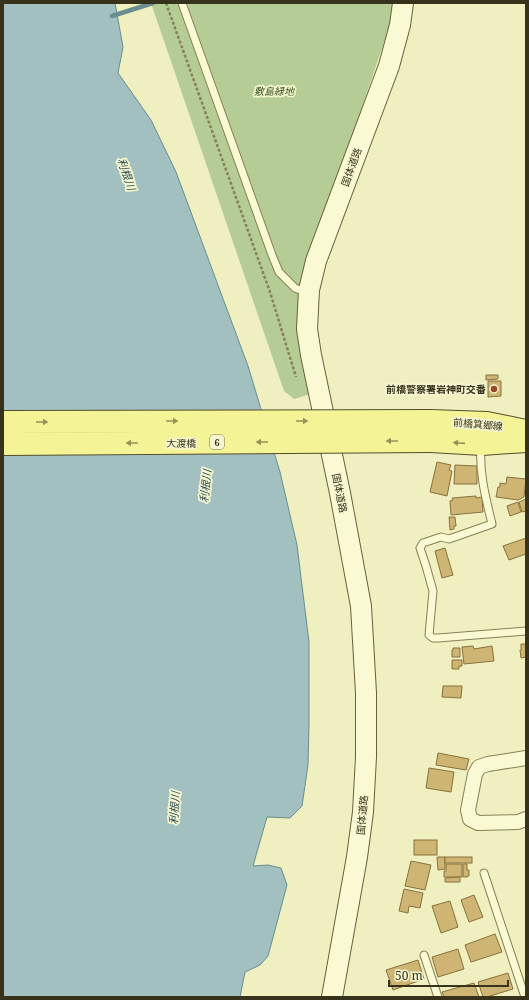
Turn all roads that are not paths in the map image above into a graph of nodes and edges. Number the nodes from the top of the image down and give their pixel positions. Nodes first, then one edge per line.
1 (182, 3) edge
2 (403, 3) edge
3 (309, 290) junction
4 (3, 422) edge
5 (430, 431) junction
6 (526, 431) edge
7 (526, 441) edge
8 (3, 444) edge
9 (482, 444) junction
10 (526, 631) edge
11 (526, 758) edge
12 (526, 819) edge
13 (484, 873) dead end
14 (424, 955) dead end
15 (332, 997) edge
16 (438, 997) edge
17 (525, 997) edge

1 - 3 lane
2 - 3 street, 国体道路
3 - 15 street, 国体道路
4 -> 5 main road, 6, bridge
5 - 6 main road, 前橋箕郷線 / 6
5 -> 8 main road, 大渡橋 / 6, bridge
9 -> 5 main road, 前橋箕郷線 / 6
7 - 9 main road, 前橋箕郷線 / 6
9 - 10 lane
11 - 12 street
13 - 17 lane
14 - 16 lane

